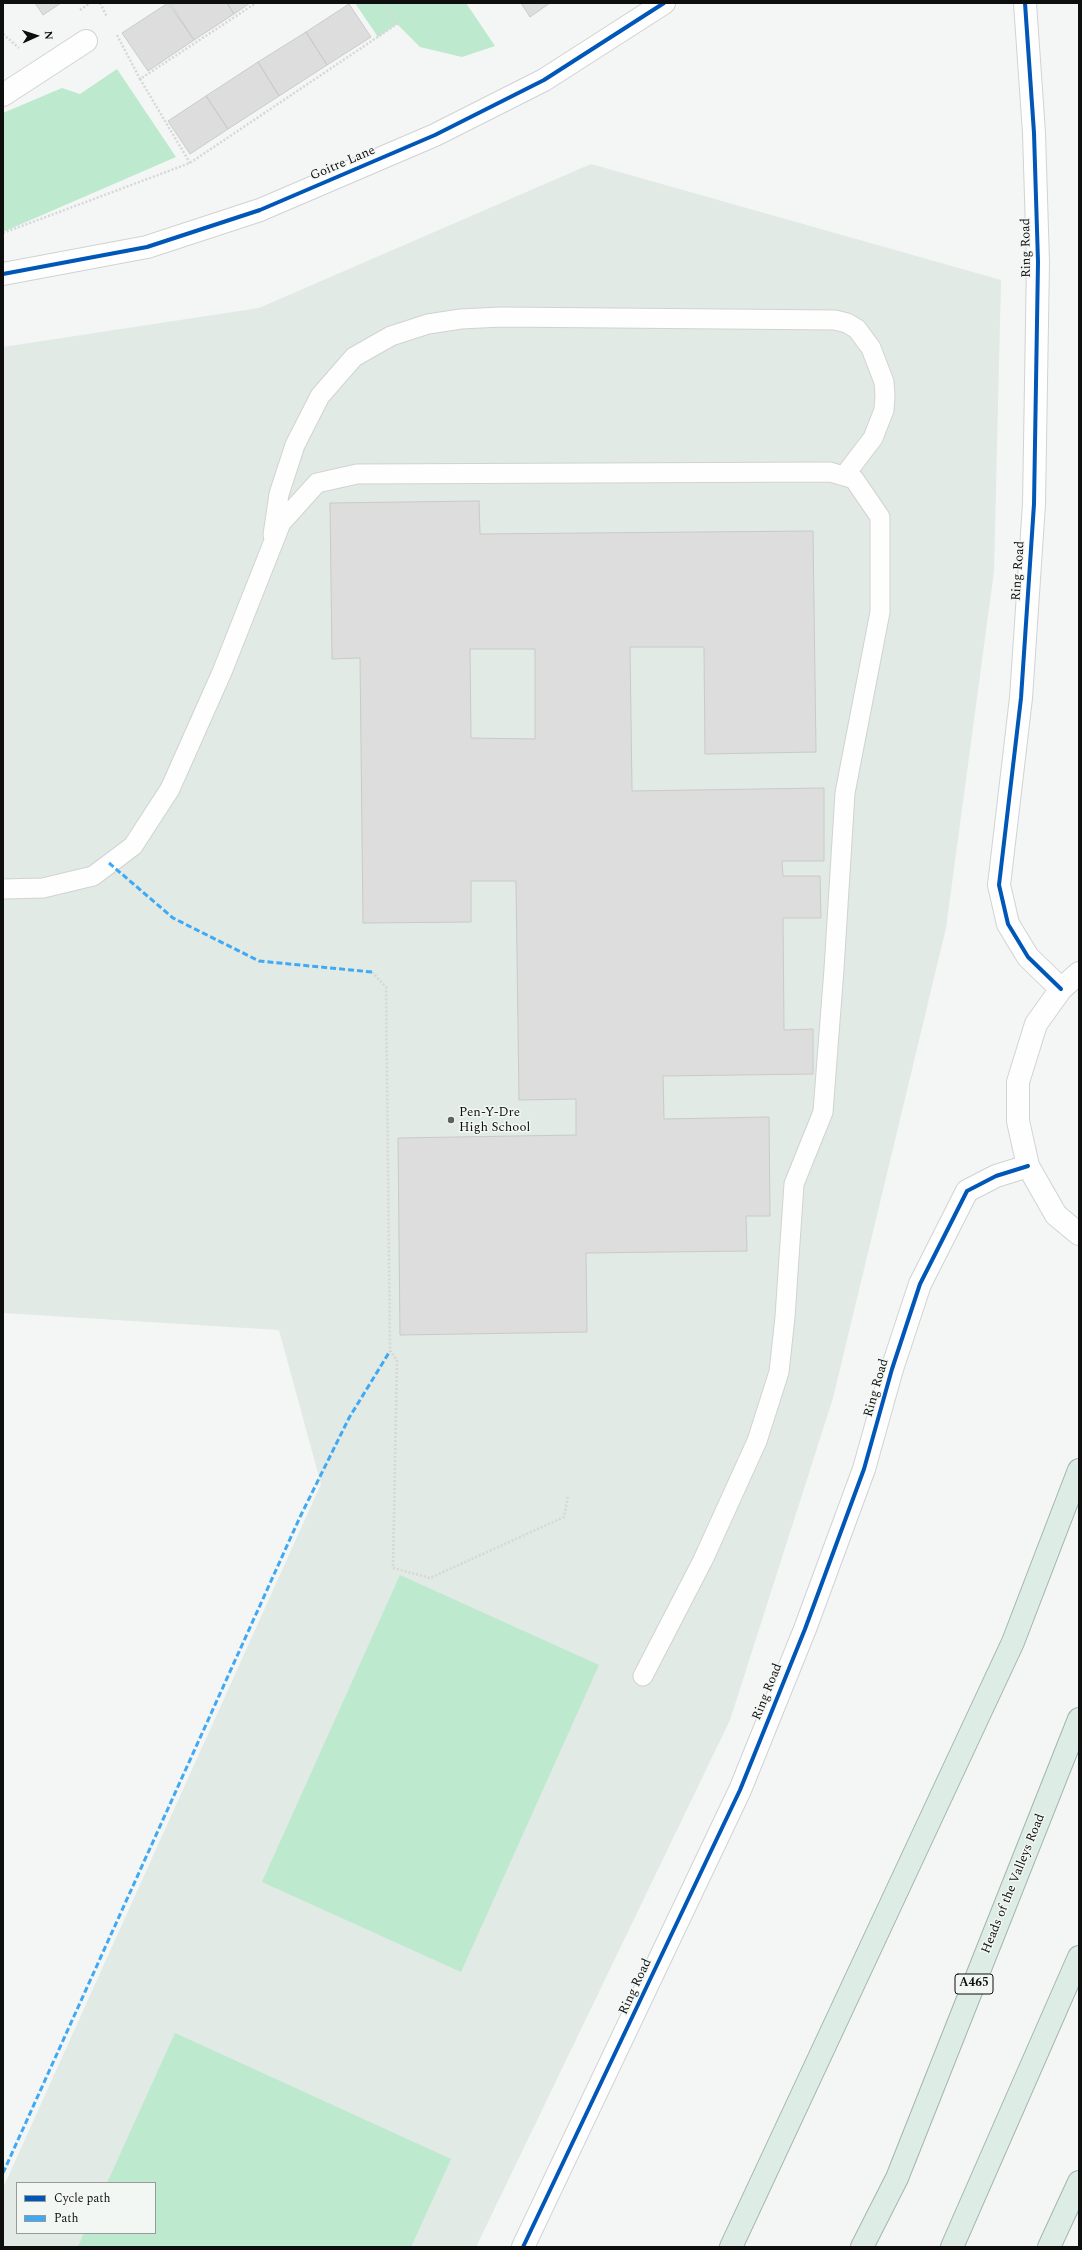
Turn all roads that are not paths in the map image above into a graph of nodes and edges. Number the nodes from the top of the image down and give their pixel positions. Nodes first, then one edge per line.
1 (664, 3) edge
2 (1025, 3) edge
3 (86, 41) dead end
4 (3, 95) edge
5 (3, 274) edge
6 (844, 476) junction
7 (270, 553) junction
8 (3, 889) edge
9 (1079, 973) edge
10 (1061, 989) junction
11 (1028, 1166) junction
12 (1079, 1234) edge
13 (1079, 1470) edge
14 (643, 1676) dead end
15 (1079, 1719) edge
16 (1079, 1957) edge
17 (1079, 2182) edge
18 (523, 2247) edge
19 (731, 2247) edge
20 (862, 2247) edge
21 (952, 2247) edge
22 (1049, 2247) edge

1 - 5 street, Goitre Lane
2 - 10 street, Ring Road
3 - 4 street
6 - 7 lane
6 - 7 lane
6 - 14 lane
7 - 8 lane
9 - 10 street
10 - 11 street
11 - 12 street
11 - 18 street, Ring Road
13 - 19 highway
15 - 20 highway, Heads of the Valleys Road / A465
16 - 21 highway
17 - 22 highway

